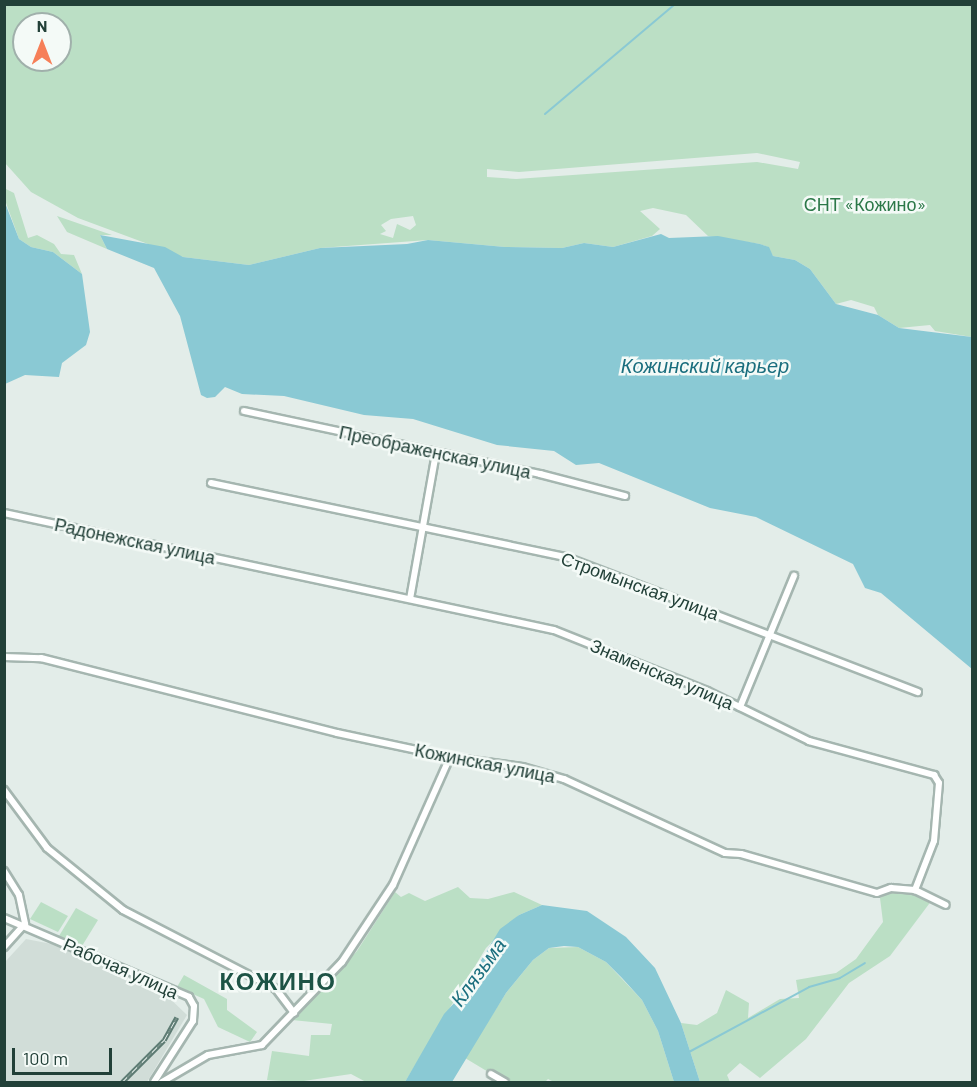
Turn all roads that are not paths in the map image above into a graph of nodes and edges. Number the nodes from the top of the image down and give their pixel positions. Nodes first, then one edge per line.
1 (244, 411) dead end
2 (436, 453) junction
3 (211, 483) dead end
4 (625, 496) dead end
5 (4, 513) edge
6 (423, 527) junction
7 (266, 568) joint
8 (794, 576) dead end
9 (410, 599) junction
10 (771, 635) junction
11 (6, 656) edge
12 (918, 692) dead end
13 (740, 707) junction
14 (450, 757) junction
15 (4, 790) edge
16 (4, 871) edge
17 (915, 890) junction
18 (946, 905) dead end
19 (4, 918) edge
20 (24, 924) junction
21 (4, 947) edge
22 (294, 1013) junction
23 (491, 1074) dead end
24 (154, 1083) edge
25 (162, 1083) edge
26 (504, 1083) edge

1 - 2 street, Преображенская улица
2 - 4 street, Преображенская улица
2 - 6 street
3 - 6 street, Стромынская улица
5 - 7 street, Радонежская улица
6 - 9 street
6 - 10 street, Стромынская улица
7 - 9 street, Знаменская улица
8 - 10 street
9 - 13 street, Знаменская улица
10 - 12 street, Стромынская улица
10 - 13 street
11 - 14 street, Кожинская улица
13 - 17 street, Знаменская улица
14 - 17 street, Кожинская улица
14 - 22 street
15 - 22 street
16 - 20 street
17 - 18 street, Кожинская улица
19 - 20 street
20 - 21 street
20 - 24 street, Рабочая улица
22 - 25 street
23 - 26 street

